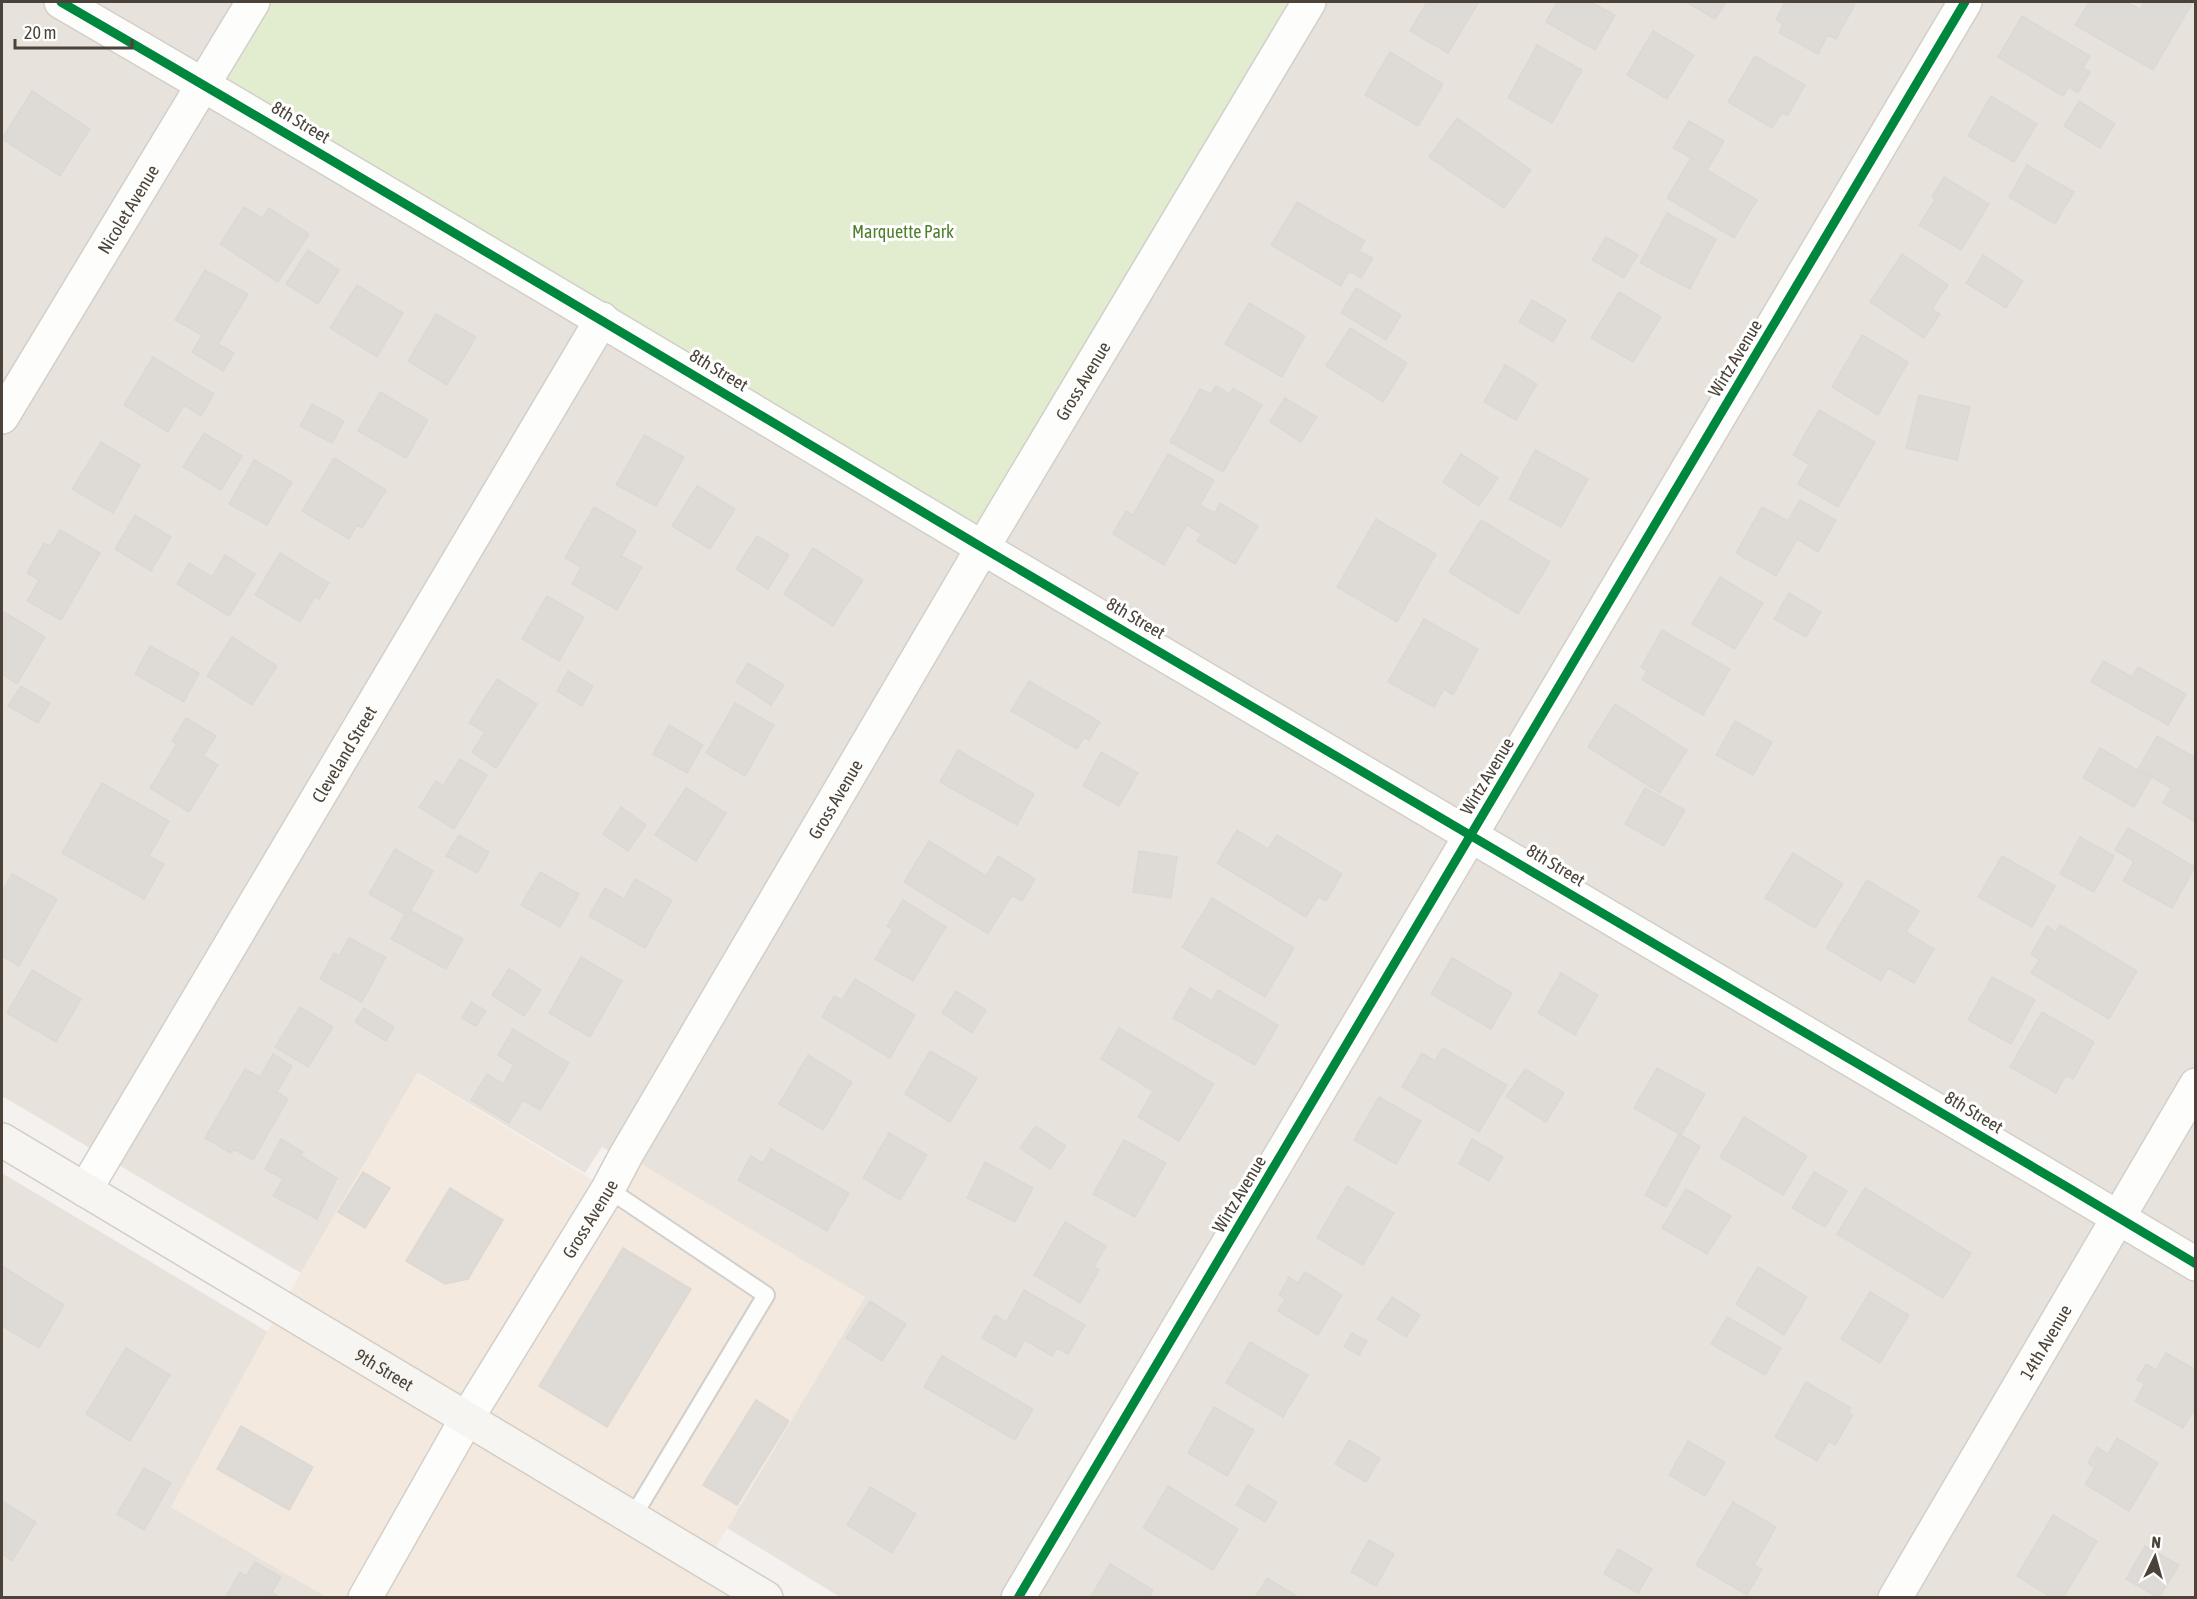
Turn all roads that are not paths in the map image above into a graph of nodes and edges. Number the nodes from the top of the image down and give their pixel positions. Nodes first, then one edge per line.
1 (61, 2) edge
2 (253, 2) edge
3 (1309, 2) edge
4 (1965, 2) edge
5 (203, 84) junction
6 (602, 320) junction
7 (2, 417) edge
8 (983, 548) junction
9 (1471, 834) junction
10 (2196, 1085) edge
11 (2, 1140) edge
12 (608, 1189) junction
13 (85, 1190) junction
14 (2117, 1217) junction
15 (2196, 1264) edge
16 (467, 1418) junction
17 (632, 1518) junction
18 (365, 1598) edge
19 (766, 1598) edge
20 (1018, 1598) edge
21 (1895, 1598) edge

1 - 5 street, 8th Street
2 - 5 street, Nicolet Avenue
3 - 8 street, Gross Avenue
4 - 9 street, Wirtz Avenue
5 - 6 street, 8th Street
5 - 7 street, Nicolet Avenue
6 - 8 street, 8th Street
6 - 13 street, Cleveland Street
8 - 9 street, 8th Street
8 - 12 street, Gross Avenue
9 - 14 street, 8th Street
9 - 20 street, Wirtz Avenue
10 - 14 street, 14th Avenue
11 - 13 street, 9th Street
12 - 16 street, Gross Avenue
12 - 17 lane
13 - 16 street, 9th Street
14 - 15 street, 8th Street
14 - 21 street, 14th Avenue
16 - 17 street, 9th Street
16 - 18 street, Gross Avenue
17 - 19 street, 9th Street

